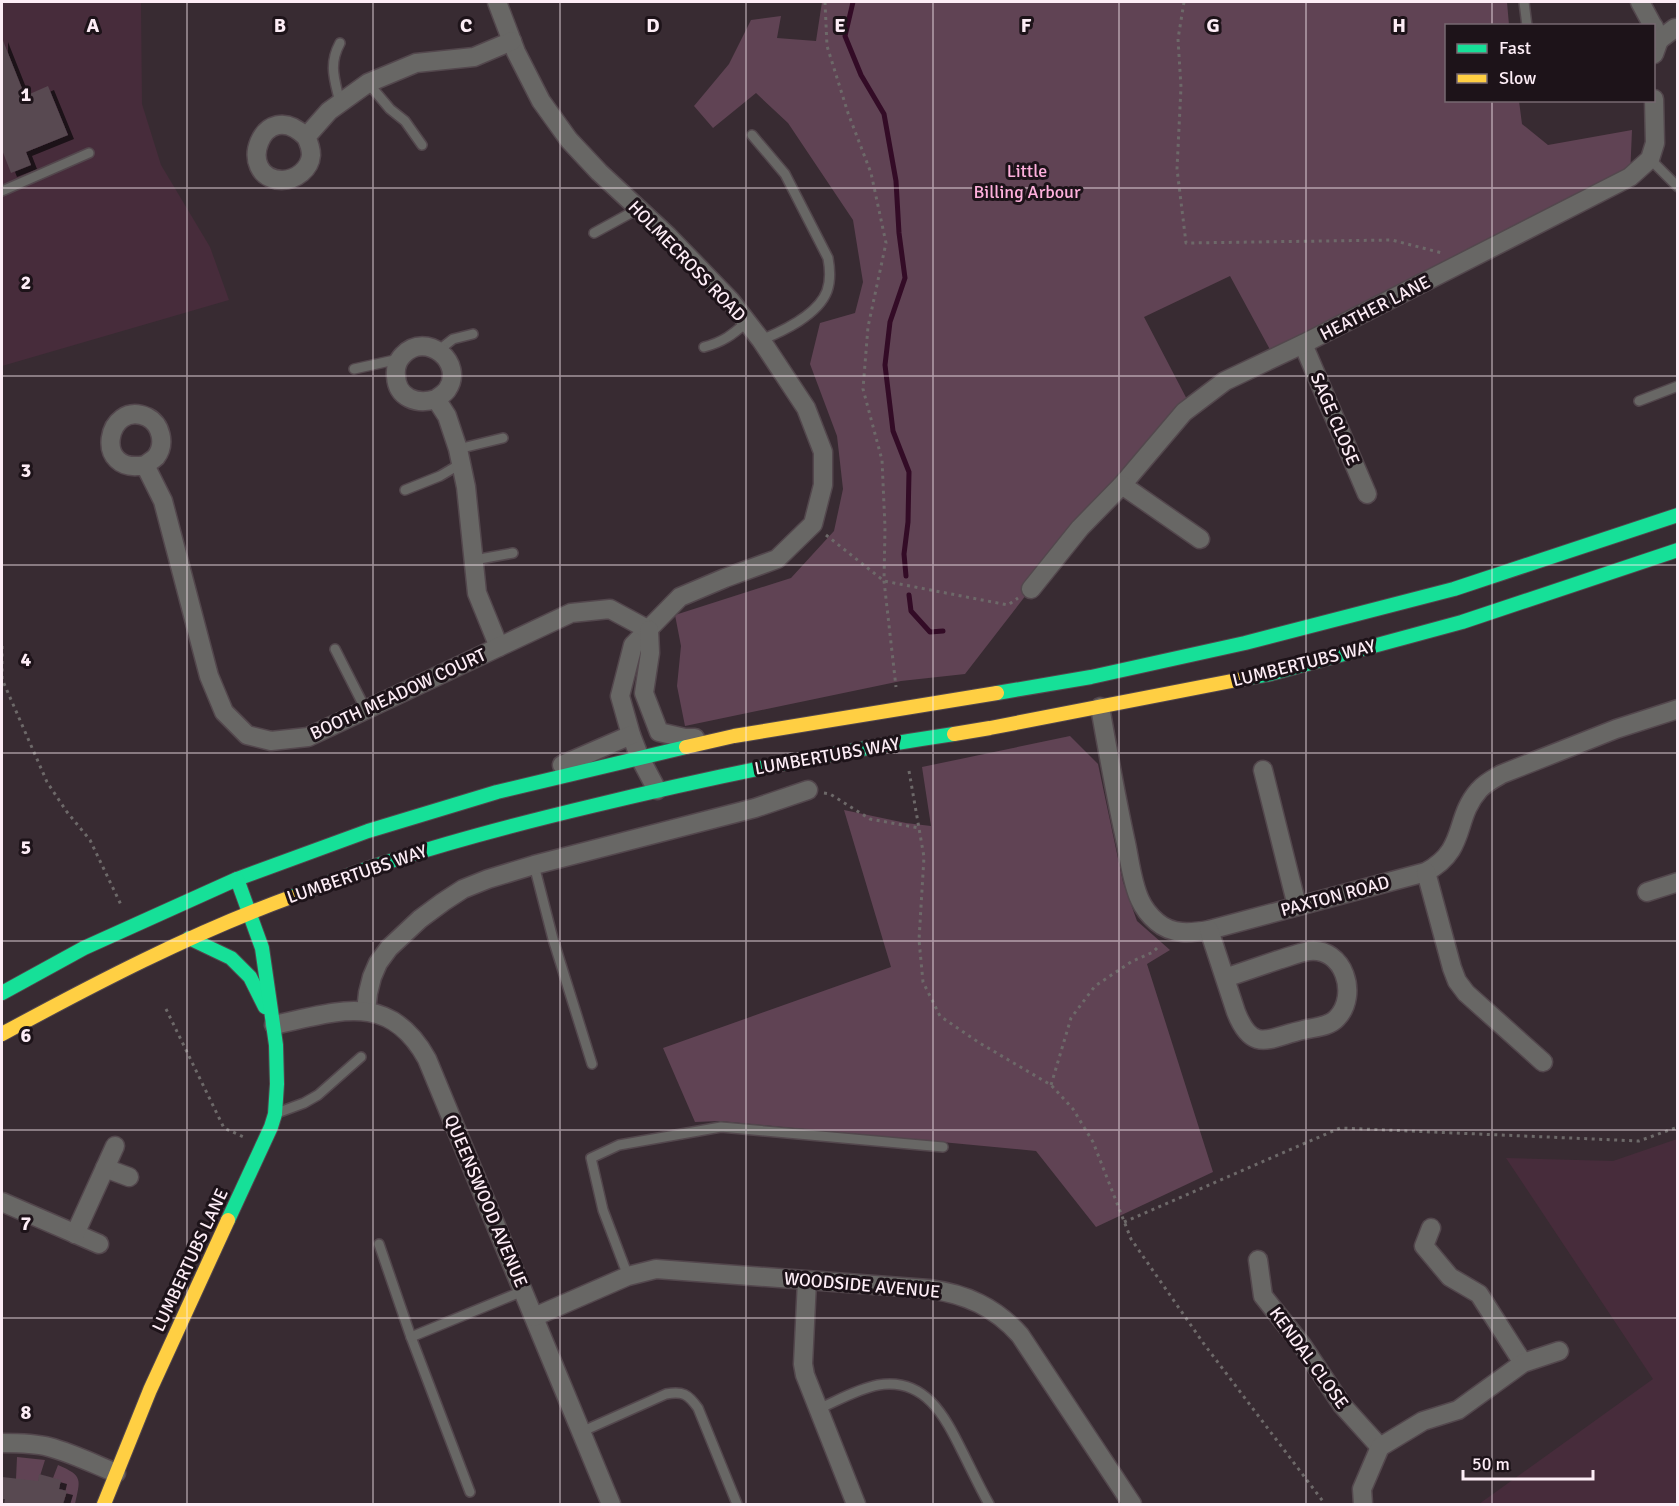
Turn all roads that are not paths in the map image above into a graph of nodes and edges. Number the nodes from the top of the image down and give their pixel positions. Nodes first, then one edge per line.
1 (497, 2) edge
2 (1524, 2) edge
3 (1640, 2) edge
4 (1527, 24) edge
5 (1649, 24) edge
6 (1677, 28) edge
7 (1655, 37) edge
8 (512, 41) junction
9 (340, 43) dead end
10 (368, 83) junction
11 (1653, 102) edge
12 (340, 103) junction
13 (752, 135) dead end
14 (306, 137) dead end
15 (422, 144) dead end
16 (89, 153) dead end
17 (1650, 159) junction
18 (1677, 188) edge
19 (2, 191) edge
20 (638, 209) junction
21 (594, 233) dead end
22 (747, 322) junction
23 (473, 334) dead end
24 (761, 340) junction
25 (1303, 344) junction
26 (704, 347) dead end
27 (439, 350) junction
28 (399, 359) junction
29 (354, 369) dead end
30 (1677, 386) edge
31 (436, 399) junction
32 (1639, 401) dead end
33 (503, 438) dead end
34 (460, 457) junction
35 (145, 465) dead end
36 (1122, 485) junction
37 (405, 490) dead end
38 (1367, 494) dead end
39 (1677, 515) edge
40 (1200, 539) dead end
41 (1677, 550) edge
42 (513, 553) dead end
43 (474, 560) junction
44 (1031, 589) road end
45 (649, 630) junction
46 (499, 647) junction
47 (334, 649) dead end
48 (1100, 707) junction
49 (1677, 709) edge
50 (366, 710) junction
51 (631, 735) junction
52 (734, 736) junction
53 (640, 758) junction
54 (1263, 770) dead end
55 (657, 790) junction
56 (808, 790) road end
57 (497, 792) junction
58 (534, 865) junction
59 (1426, 872) junction
60 (237, 879) junction
61 (1677, 884) edge
62 (1647, 892) dead end
63 (1297, 906) junction
64 (250, 912) junction
65 (1209, 930) junction
66 (189, 938) junction
67 (1225, 978) junction
68 (2, 993) edge
69 (366, 1011) junction
70 (274, 1025) junction
71 (2, 1034) edge
72 (361, 1057) dead end
73 (1543, 1062) dead end
74 (592, 1064) dead end
75 (275, 1113) junction
76 (115, 1146) dead end
77 (943, 1147) dead end
78 (105, 1168) junction
79 (129, 1178) dead end
80 (2, 1202) edge
81 (1431, 1228) dead end
82 (75, 1234) junction
83 (99, 1244) dead end
84 (379, 1244) dead end
85 (1258, 1260) dead end
86 (628, 1275) junction
87 (807, 1281) junction
88 (523, 1291) junction
89 (534, 1317) junction
90 (411, 1337) junction
91 (1559, 1351) dead end
92 (1523, 1363) junction
93 (818, 1409) junction
94 (580, 1432) junction
95 (2, 1443) edge
96 (1380, 1447) junction
97 (116, 1473) junction
98 (470, 1492) dead end
99 (104, 1504) edge
100 (611, 1504) edge
101 (737, 1504) edge
102 (856, 1504) edge
103 (988, 1504) edge
104 (1132, 1504) edge
105 (1363, 1504) edge

1 - 8 street, HOLMECROSS ROAD
2 - 4 lane
3 - 5 street
6 - 7 street
8 - 10 street
8 - 20 street, HOLMECROSS ROAD
9 - 12 lane
10 - 12 street
10 - 15 lane
11 - 17 street
12 - 14 street
13 - 24 lane
16 - 19 lane
17 - 18 lane
17 - 25 street, HEATHER LANE
20 - 21 lane
20 - 22 street, HOLMECROSS ROAD
22 - 24 street, HOLMECROSS ROAD
22 - 26 lane
23 - 27 lane
24 - 45 street, HOLMECROSS ROAD
25 - 36 street, HEATHER LANE
25 - 38 street, SAGE CLOSE
27 - 28 street
27 - 31 street
28 - 29 lane
28 - 31 street
30 - 32 lane
31 - 34 street
33 - 34 lane
34 - 37 lane
34 - 43 street
35 - 50 street, BOOTH MEADOW COURT
36 - 40 street
36 - 44 street, HEATHER LANE
39 - 52 main road, LUMBERTUBS WAY
41 - 48 main road, LUMBERTUBS WAY
42 - 43 lane
43 - 46 street
45 - 46 street, BOOTH MEADOW COURT
45 - 51 street
45 - 52 street
46 - 50 street, BOOTH MEADOW COURT
47 - 50 lane
48 - 55 main road, LUMBERTUBS WAY
48 - 65 street, PAXTON ROAD
49 - 59 street, PAXTON ROAD
51 - 53 street
51 - 57 street, LUMBERTUBS WAY
52 - 53 main road, LUMBERTUBS WAY
53 - 55 street
53 - 57 main road, LUMBERTUBS WAY
54 - 63 street
55 - 64 main road, LUMBERTUBS WAY
56 - 58 street, LUMBERTUBS WAY
57 - 60 main road, LUMBERTUBS WAY
58 - 69 street, LUMBERTUBS WAY
58 - 74 lane
59 - 63 street, PAXTON ROAD
59 - 73 street
60 - 64 main road, LUMBERTUBS LANE
60 - 68 main road, LUMBERTUBS WAY
61 - 62 street
63 - 65 street, PAXTON ROAD
64 - 66 main road, LUMBERTUBS WAY
64 - 70 main road, LUMBERTUBS LANE
65 - 67 street
66 - 70 main road
66 - 71 main road, LUMBERTUBS WAY
67 - 67 street
69 - 70 street, QUEENSWOOD AVENUE
69 - 88 street, QUEENSWOOD AVENUE
70 - 75 main road, LUMBERTUBS LANE
72 - 75 lane
75 - 97 main road, LUMBERTUBS LANE
76 - 78 street
77 - 86 lane
78 - 79 street
78 - 82 street
80 - 82 street
81 - 92 street
82 - 83 street
84 - 90 lane
85 - 96 street, KENDAL CLOSE
86 - 87 street, WOODSIDE AVENUE
86 - 89 street, WOODSIDE AVENUE
87 - 93 street
87 - 104 street, WOODSIDE AVENUE
88 - 89 street, QUEENSWOOD AVENUE
88 - 90 lane
89 - 94 street, QUEENSWOOD AVENUE
90 - 98 lane
91 - 92 street
92 - 96 street
93 - 102 street
93 - 103 lane
94 - 100 street, QUEENSWOOD AVENUE
94 - 101 lane
95 - 97 street
96 - 105 street
97 - 99 main road, LUMBERTUBS LANE

